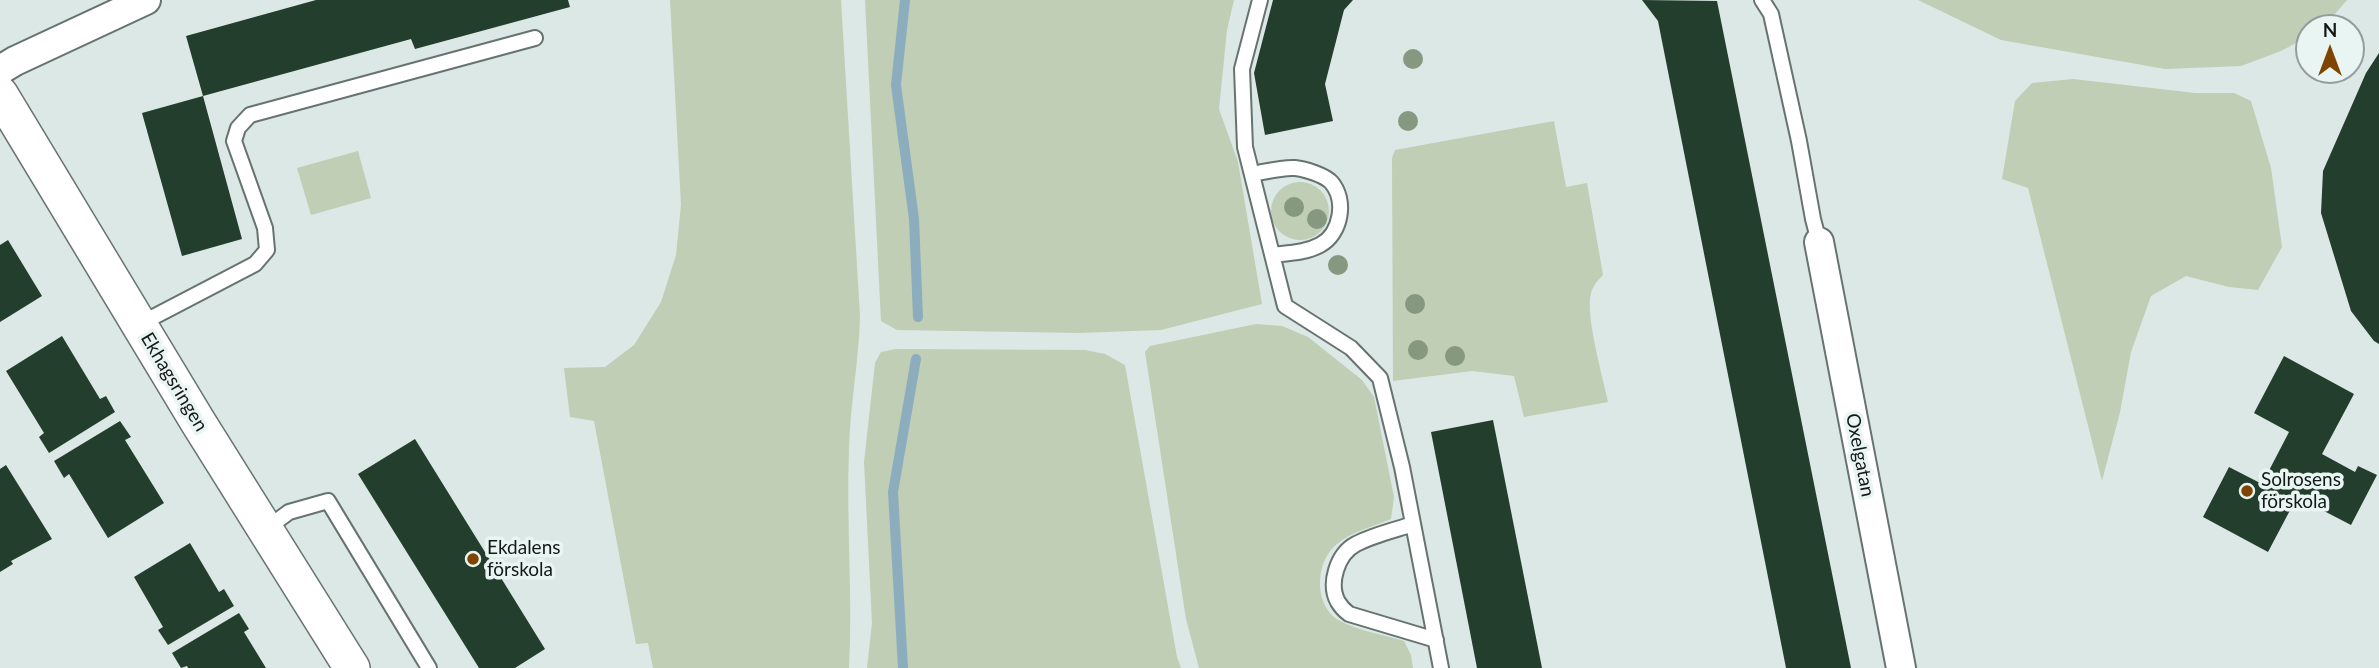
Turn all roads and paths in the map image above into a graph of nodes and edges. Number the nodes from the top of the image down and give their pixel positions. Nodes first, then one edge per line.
1 (146, 0) edge
2 (1260, 0) edge
3 (1762, 0) edge
4 (108, 8) edge
5 (535, 38) dead end
6 (0, 70) edge
7 (0, 94) edge
8 (1252, 174) junction
9 (1819, 242) joint
10 (1272, 254) junction
11 (139, 324) junction
12 (1413, 524) junction
13 (265, 529) junction
14 (1436, 640) junction
15 (352, 668) edge
16 (429, 668) edge
17 (1441, 668) edge
18 (1900, 668) edge

1 - 4 street
2 - 8 lane
3 - 9 lane
4 - 6 street
5 - 11 lane
7 - 11 street, Ekhagsringen
8 - 10 lane
8 - 10 lane
9 - 18 street, Oxelgatan
10 - 12 lane
11 - 13 street, Ekhagsringen
12 - 14 lane
12 - 14 lane
13 - 15 street, Ekhagsringen
13 - 16 lane
14 - 17 lane

